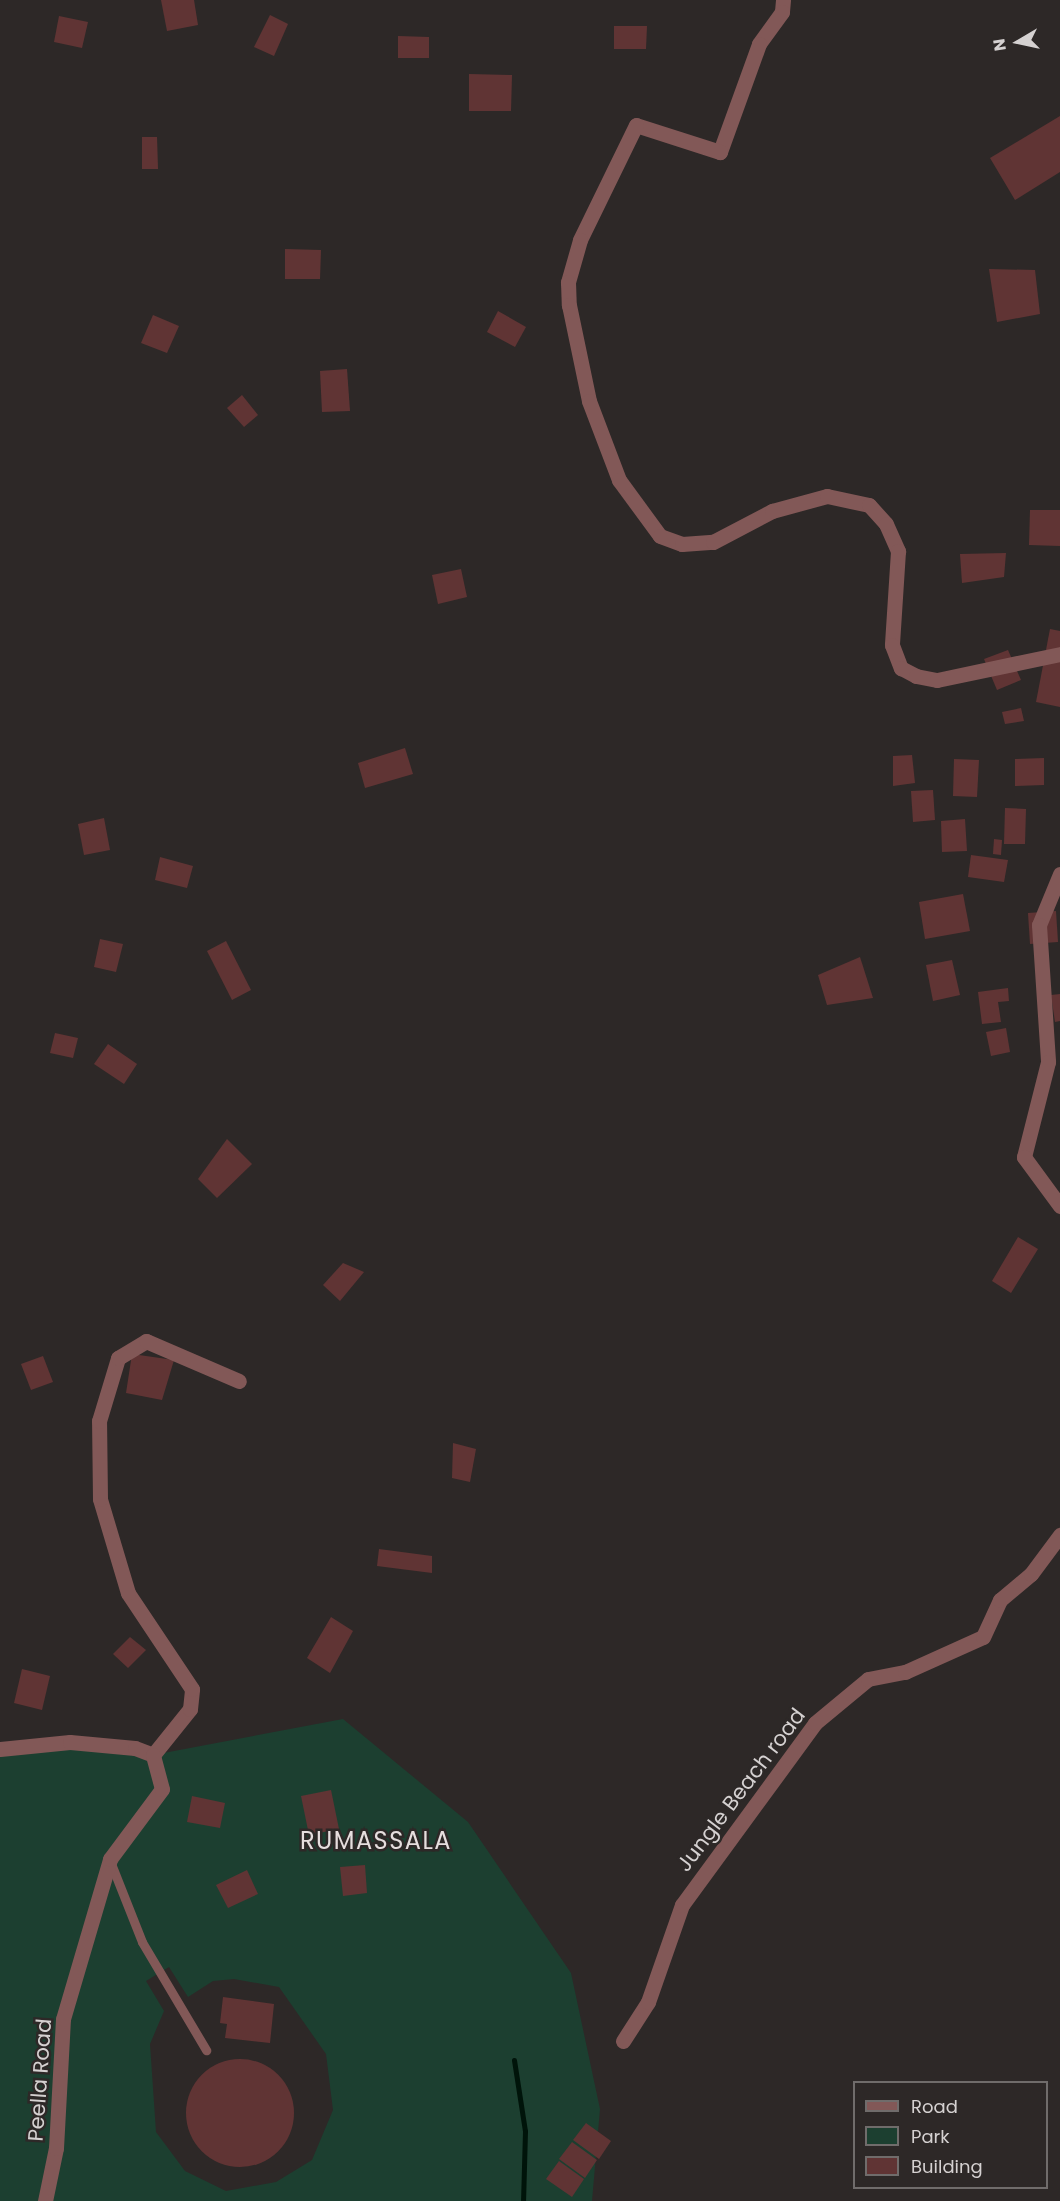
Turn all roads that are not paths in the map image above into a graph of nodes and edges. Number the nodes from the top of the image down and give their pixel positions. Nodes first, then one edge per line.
1 (783, 0) edge
2 (1060, 654) edge
3 (1060, 874) edge
4 (1060, 1206) edge
5 (239, 1381) dead end
6 (1060, 1534) edge
7 (0, 1749) edge
8 (153, 1755) junction
9 (110, 1859) junction
10 (622, 2041) dead end
11 (206, 2050) dead end
12 (45, 2201) edge

1 - 2 street
3 - 4 street
5 - 8 street
6 - 10 street, Jungle Beach road
7 - 8 street
8 - 9 street
9 - 11 lane
9 - 12 street, Peella Road

